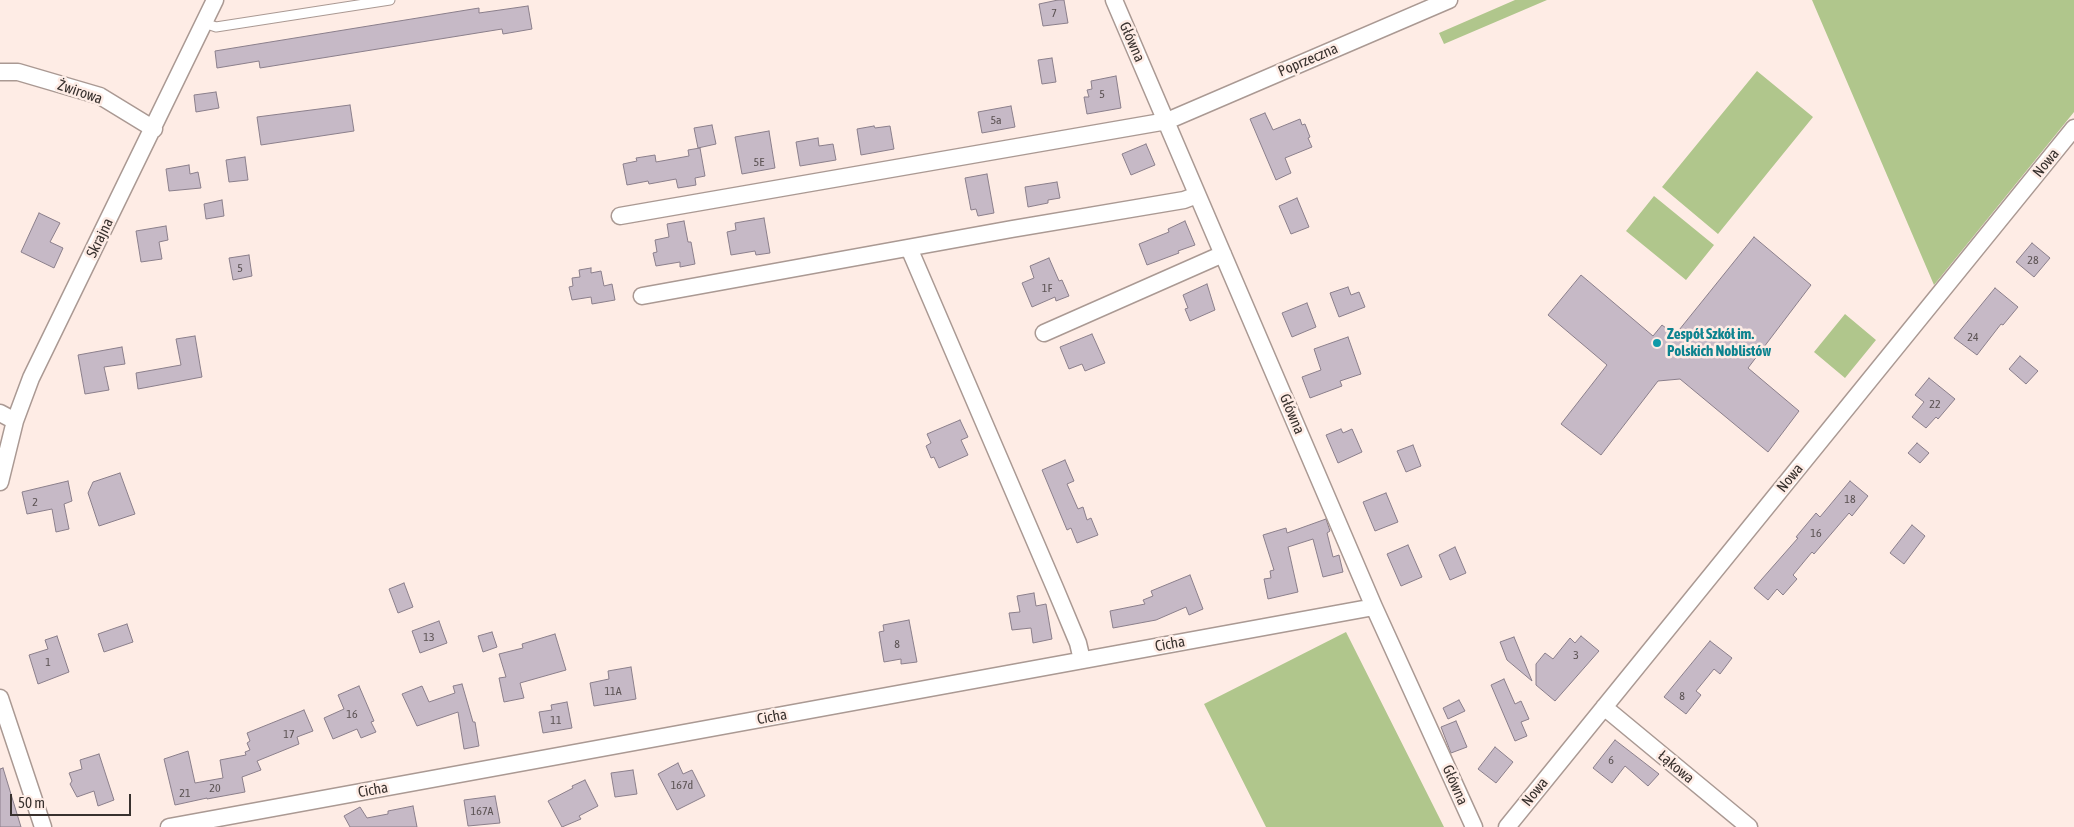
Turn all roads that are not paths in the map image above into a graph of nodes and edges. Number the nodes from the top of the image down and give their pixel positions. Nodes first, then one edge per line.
1 (215, 0) edge
2 (390, 0) edge
3 (1114, 0) edge
4 (1449, 0) edge
5 (204, 23) junction
6 (0, 72) edge
7 (1166, 121) junction
8 (2074, 128) edge
9 (154, 129) junction
10 (1197, 195) junction
11 (620, 216) dead end
12 (909, 248) junction
13 (1223, 254) junction
14 (642, 296) dead end
15 (1044, 333) dead end
16 (0, 413) edge
17 (15, 421) junction
18 (0, 482) edge
19 (1374, 607) junction
20 (1082, 660) junction
21 (0, 698) edge
22 (1604, 707) junction
23 (212, 823) edge
24 (43, 827) edge
25 (169, 827) edge
26 (1474, 827) edge
27 (1507, 827) edge
28 (1749, 827) edge

1 - 5 street, Skrajna
2 - 5 lane
3 - 7 street, Główna
4 - 7 street, Poprzeczna
5 - 9 street, Skrajna
6 - 9 street, Żwirowa
7 - 10 street, Główna
7 - 11 street, Poprzeczna
8 - 22 street, Nowa
9 - 17 street, Skrajna
10 - 12 street
10 - 13 street, Główna
12 - 14 street
12 - 20 street
13 - 15 street
13 - 19 street, Główna
16 - 17 street
17 - 18 street, Skrajna
19 - 20 street, Cicha
19 - 26 street, Główna
20 - 23 street, Cicha
21 - 24 street
22 - 27 street, Nowa
22 - 28 street, Łąkowa
23 - 25 street, Cicha

